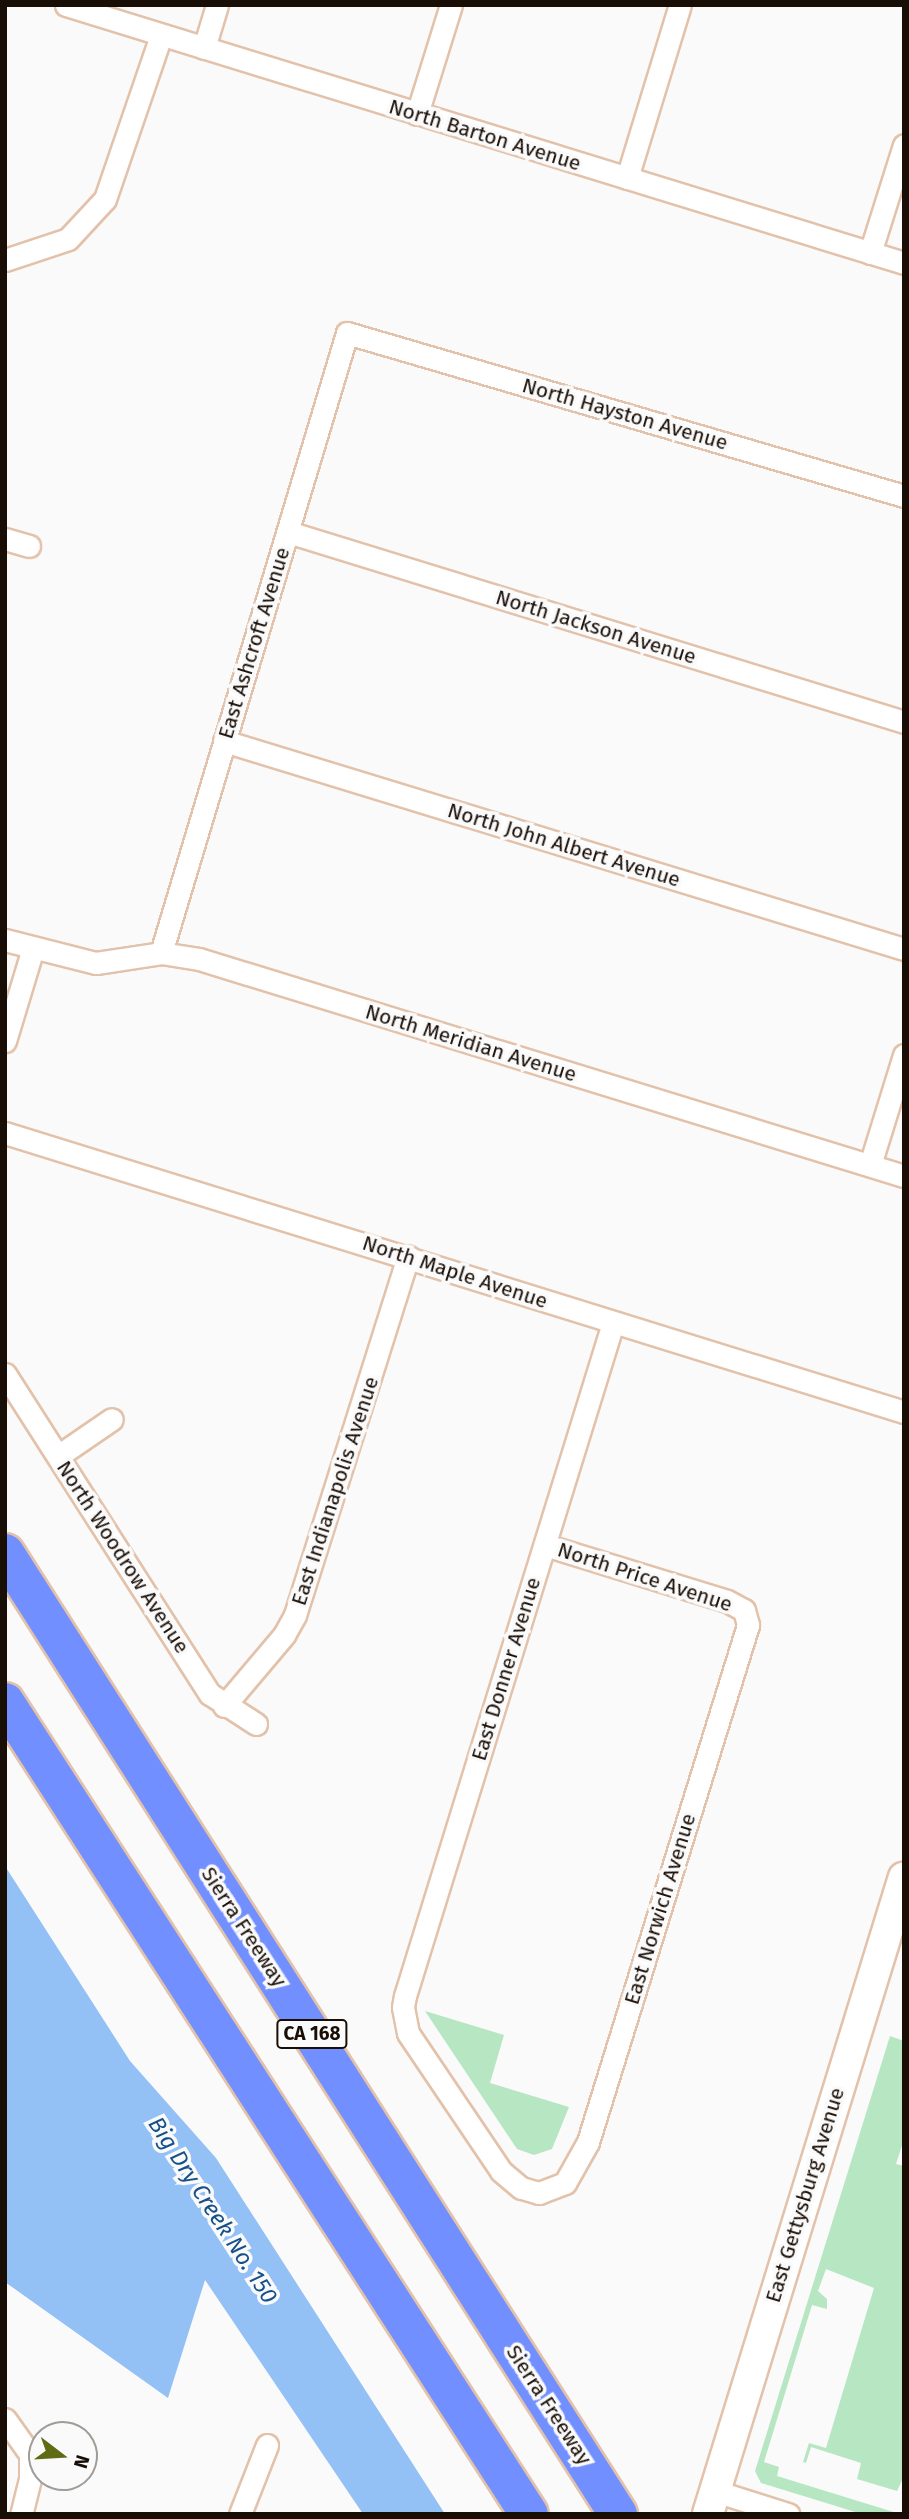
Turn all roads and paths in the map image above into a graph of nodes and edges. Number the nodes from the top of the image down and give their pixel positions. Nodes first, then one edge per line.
1 (66, 5) edge
2 (217, 5) edge
3 (451, 5) edge
4 (680, 5) edge
5 (161, 35) junction
6 (204, 48) junction
7 (417, 114) junction
8 (904, 145) edge
9 (626, 178) junction
10 (870, 253) junction
11 (5, 260) edge
12 (904, 263) edge
13 (347, 333) joint
14 (904, 496) edge
15 (288, 532) junction
16 (5, 540) edge
17 (29, 546) dead end
18 (904, 722) edge
19 (224, 741) junction
20 (5, 940) edge
21 (33, 948) junction
22 (904, 949) edge
23 (161, 953) junction
24 (5, 1041) edge
25 (904, 1055) edge
26 (5, 1133) edge
27 (870, 1165) junction
28 (904, 1176) edge
29 (408, 1256) junction
30 (613, 1323) junction
31 (5, 1374) edge
32 (904, 1412) edge
33 (112, 1419) dead end
34 (58, 1456) junction
35 (545, 1545) junction
36 (5, 1553) edge
37 (744, 1610) joint
38 (5, 1702) edge
39 (224, 1706) junction
40 (256, 1724) dead end
41 (904, 1877) edge
42 (546, 2193) joint
43 (5, 2419) edge
44 (267, 2445) dead end
45 (711, 2502) edge
46 (23, 2513) edge
47 (240, 2514) edge
48 (530, 2514) edge
49 (618, 2514) edge
50 (788, 2514) edge

1 - 5 street, North Barton Avenue
2 - 6 street
3 - 7 street
4 - 9 street
5 - 6 street, North Barton Avenue
5 - 11 street
6 - 7 street, North Barton Avenue
7 - 9 street, North Barton Avenue
8 - 10 street
9 - 10 street, North Barton Avenue
10 - 12 street, North Barton Avenue
13 - 14 street, North Hayston Avenue
13 - 15 street, East Ashcroft Avenue
15 - 18 street, North Jackson Avenue
15 - 19 street, East Ashcroft Avenue
16 - 17 street
19 - 22 street, North John Albert Avenue
19 - 23 street, East Ashcroft Avenue
20 - 21 street, North Meridian Avenue
21 - 23 street, North Meridian Avenue
21 - 24 street
23 - 27 street, North Meridian Avenue
25 - 27 street
26 - 29 street, North Maple Avenue
27 - 28 street, North Meridian Avenue
29 - 30 street, North Maple Avenue
29 - 39 street, East Indianapolis Avenue
30 - 32 street, North Maple Avenue
30 - 35 street, East Donner Avenue
31 - 34 street, North Woodrow Avenue
33 - 34 street
34 - 39 street, North Woodrow Avenue
35 - 37 street, North Price Avenue
35 - 42 street, East Donner Avenue
36 - 49 highway, Sierra Freeway / CA 168
37 - 42 street, East Norwich Avenue
38 - 48 highway
39 - 40 street, North Woodrow Avenue
41 - 45 street, East Gettysburg Avenue
43 - 46 street
44 - 47 street
45 - 50 street

